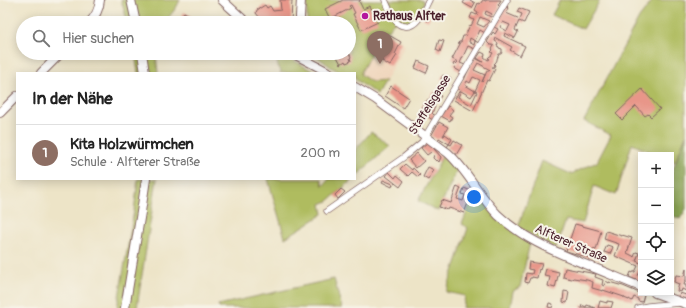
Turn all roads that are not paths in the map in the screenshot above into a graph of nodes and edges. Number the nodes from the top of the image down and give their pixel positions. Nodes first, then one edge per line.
1 (100, 0) edge
2 (131, 0) edge
3 (222, 0) edge
4 (301, 0) edge
5 (385, 0) edge
6 (428, 0) edge
7 (507, 0) edge
8 (94, 16) edge
9 (134, 16) edge
10 (239, 16) edge
11 (299, 16) edge
12 (54, 60) edge
13 (143, 60) edge
14 (306, 60) edge
15 (42, 72) edge
16 (145, 72) edge
17 (328, 72) edge
18 (356, 88) edge
19 (16, 97) edge
20 (0, 113) edge
21 (425, 136) junction
22 (146, 180) edge
23 (327, 212) dead end
24 (638, 286) edge
25 (663, 296) edge
26 (684, 304) edge
27 (125, 308) edge
28 (638, 308) edge

1 - 8 street
2 - 9 street
3 - 10 street
4 - 11 street
5 - 6 street
7 - 21 street, Staffelsgasse
12 - 15 street
13 - 16 street
14 - 17 street
18 - 21 street, Alfterer Straße
19 - 20 street
21 - 23 street, Staffelsgasse
21 - 24 street, Alfterer Straße
22 - 27 street
25 - 26 street
26 - 28 street

